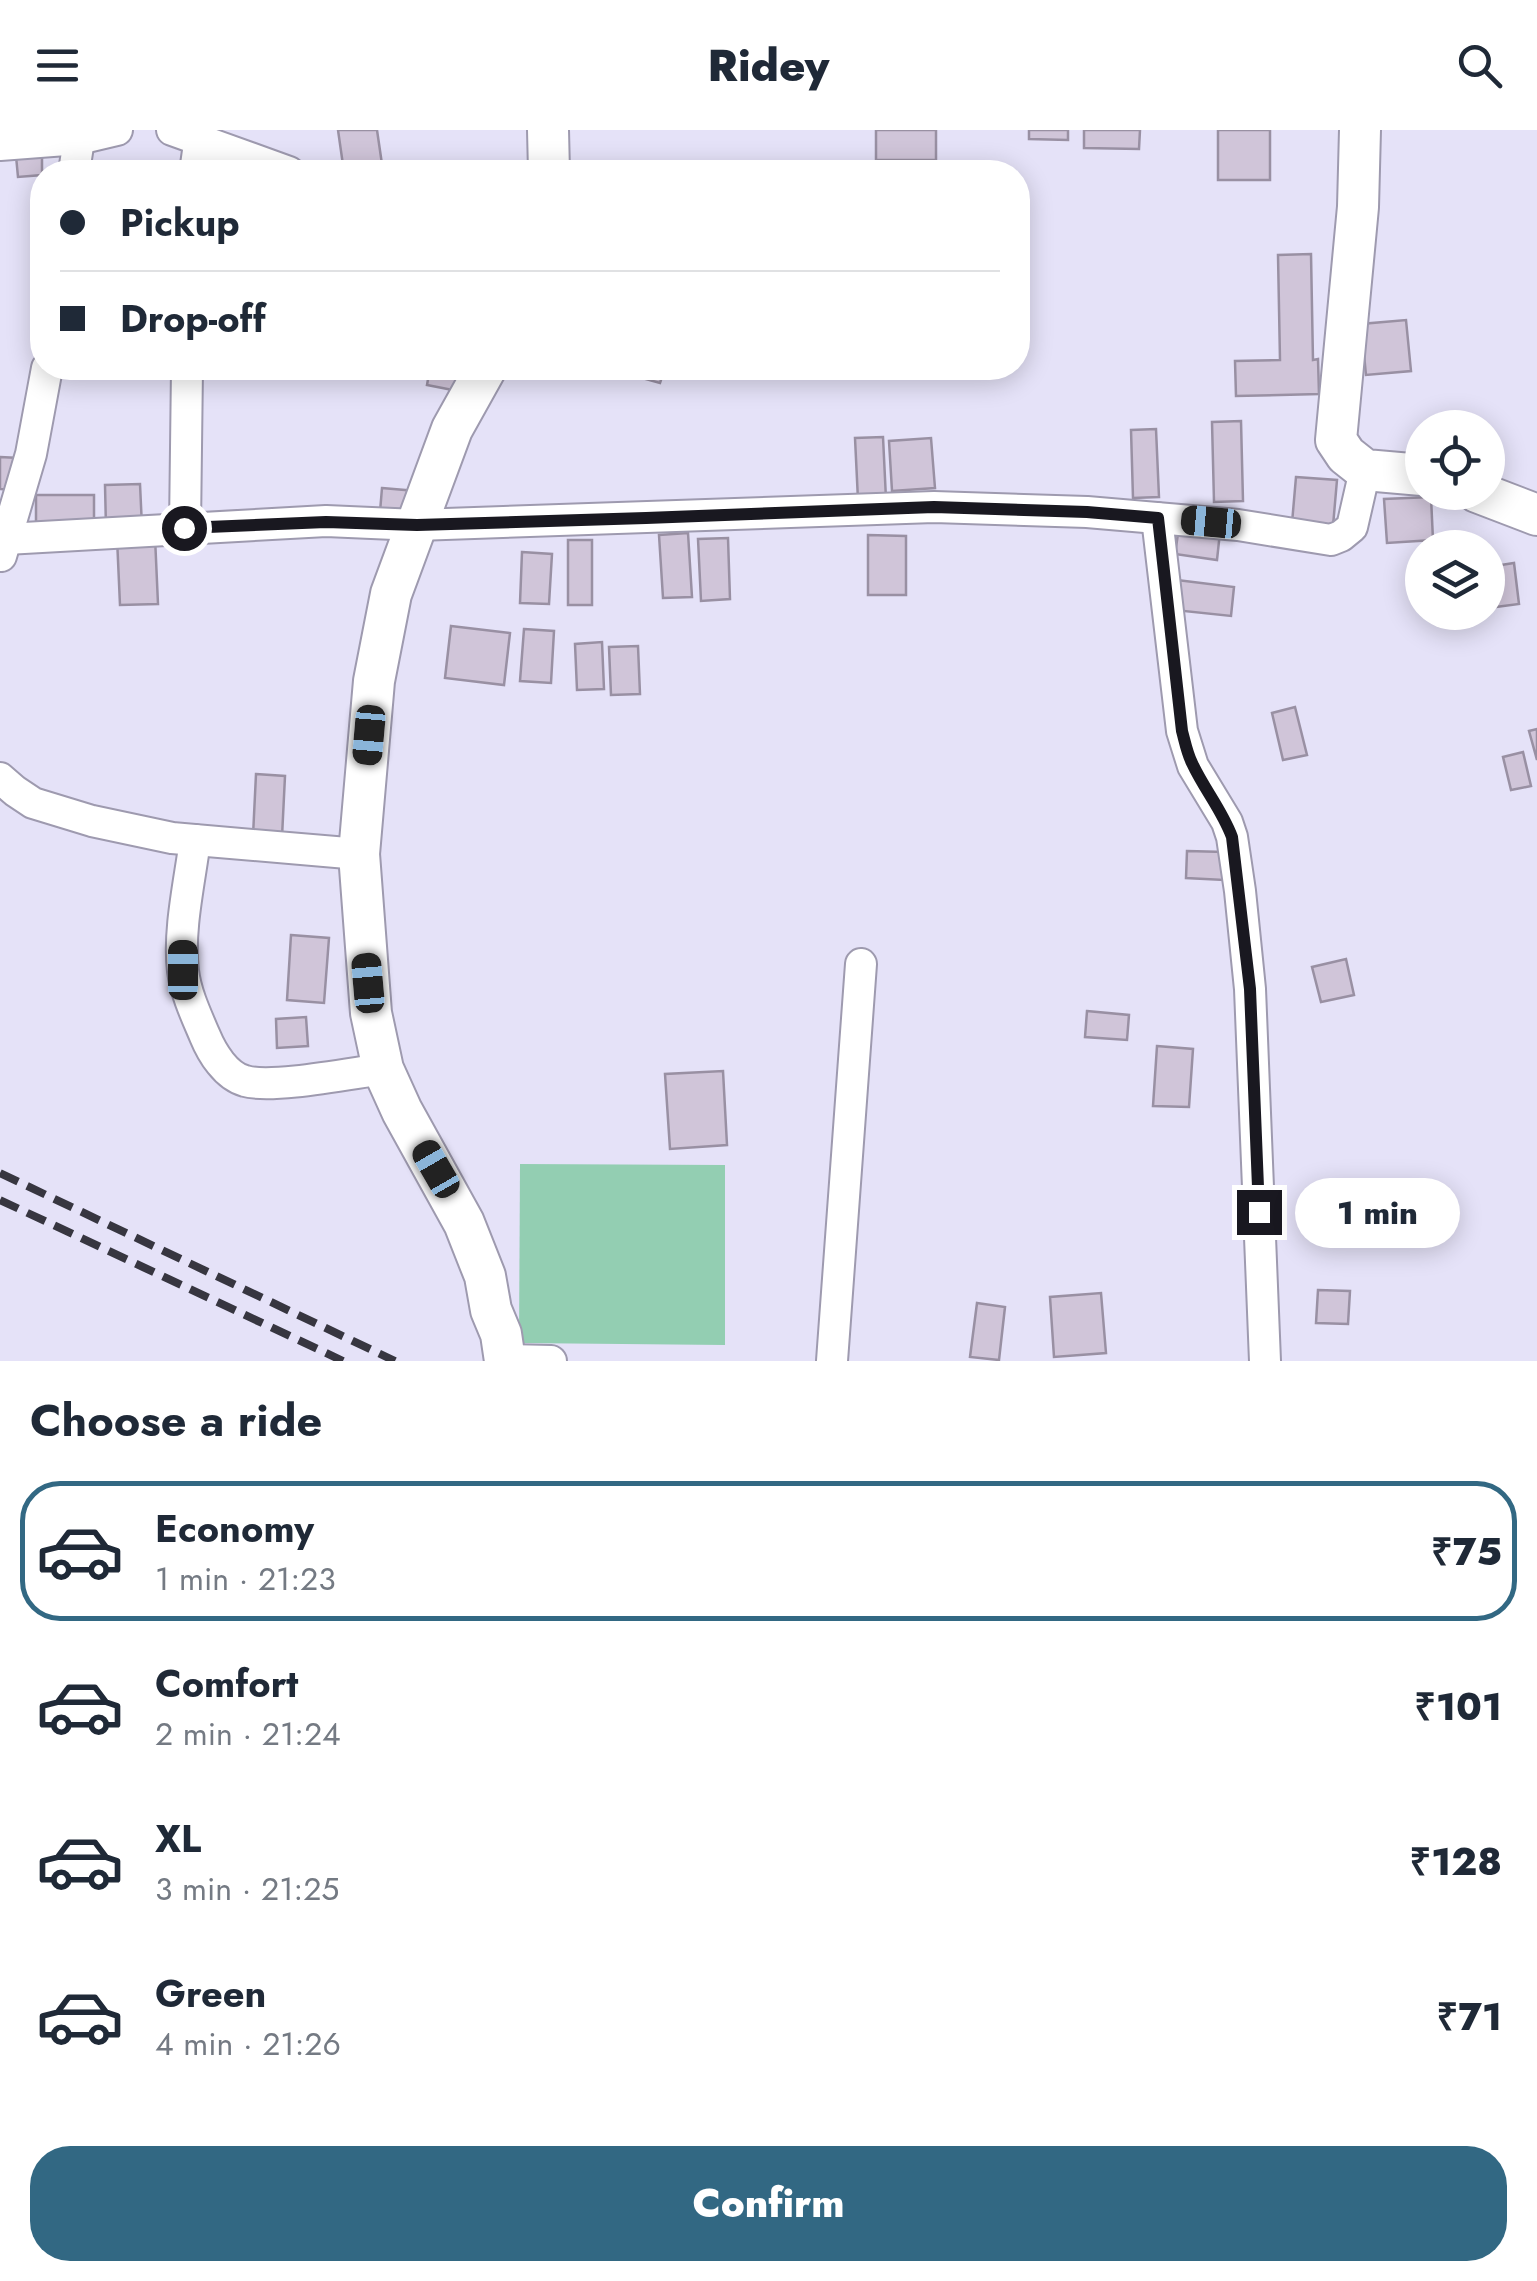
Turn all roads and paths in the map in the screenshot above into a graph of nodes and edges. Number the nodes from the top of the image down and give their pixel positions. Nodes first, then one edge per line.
1 (117, 130) edge
2 (548, 130) edge
3 (1360, 130) edge
4 (191, 133) edge
5 (79, 139) junction
6 (0, 144) edge
7 (76, 160) edge
8 (194, 160) edge
9 (259, 160) edge
10 (549, 160) edge
11 (44, 380) edge
12 (188, 380) edge
13 (479, 380) edge
14 (1365, 470) junction
15 (1405, 474) edge
16 (1505, 502) edge
17 (1537, 514) edge
18 (1158, 518) junction
19 (417, 525) junction
20 (184, 528) junction
21 (3, 549) edge
22 (0, 778) edge
23 (196, 840) junction
24 (358, 854) junction
25 (861, 964) dead end
26 (383, 1069) junction
27 (505, 1361) edge
28 (551, 1361) edge
29 (832, 1361) edge
30 (1264, 1361) edge

1 - 5 street
2 - 10 street
3 - 14 street
4 - 8 street
4 - 9 street
5 - 6 street
5 - 7 street
11 - 21 street
12 - 20 street
13 - 19 street
14 - 15 street
14 - 18 street
16 - 17 street
18 - 19 street
18 - 30 street
19 - 20 street
19 - 24 street
20 - 21 street
22 - 23 street
23 - 24 street
23 - 26 street
24 - 26 street
25 - 29 street
26 - 27 street
27 - 28 street

